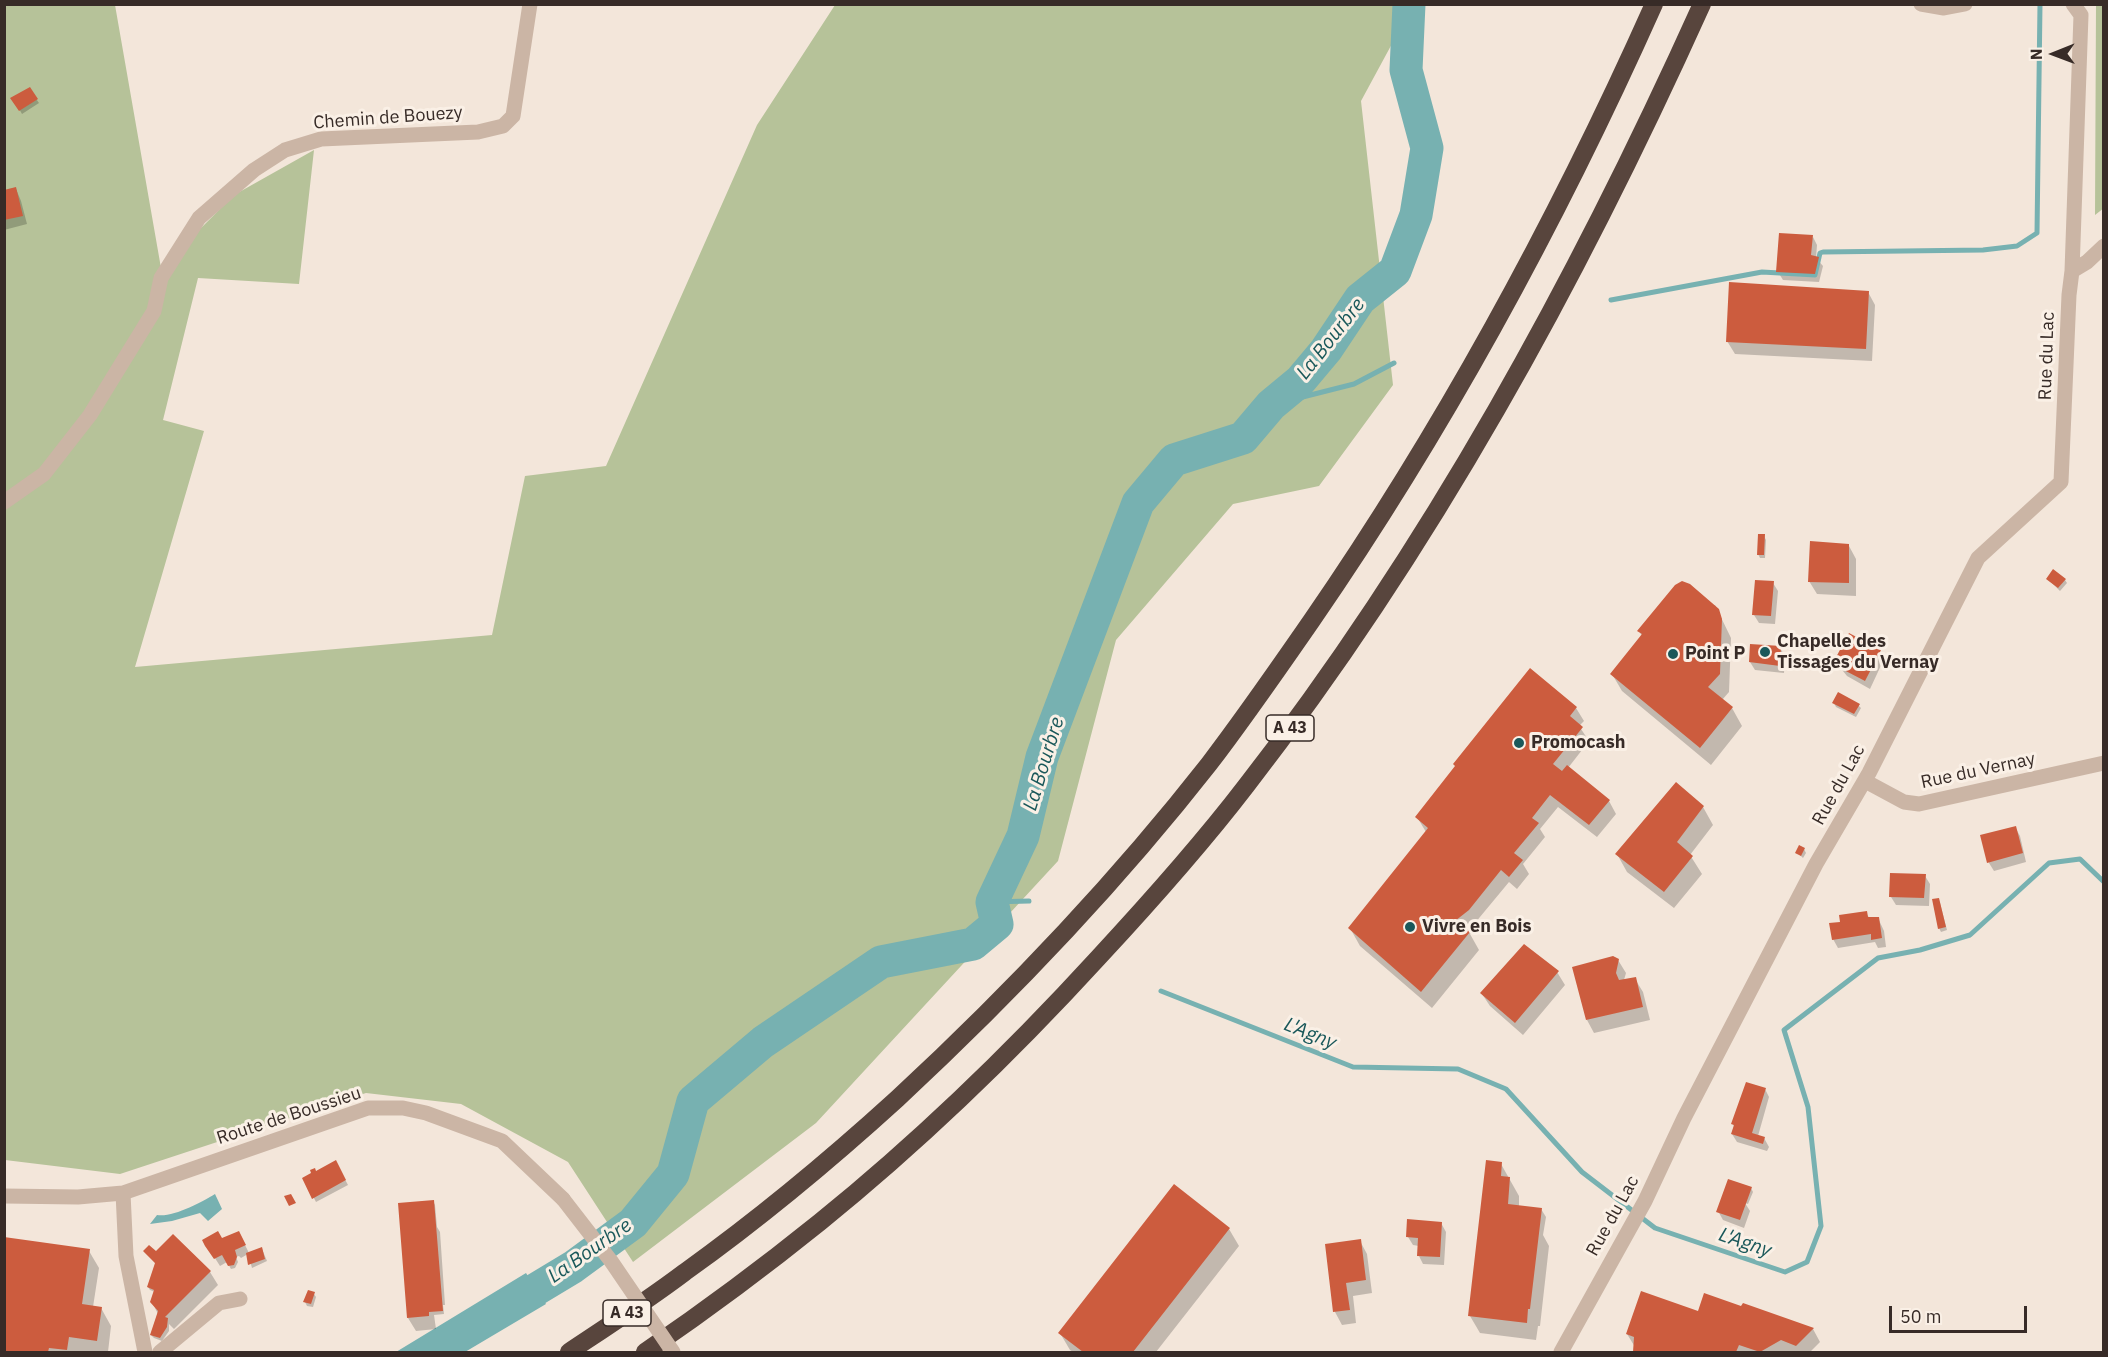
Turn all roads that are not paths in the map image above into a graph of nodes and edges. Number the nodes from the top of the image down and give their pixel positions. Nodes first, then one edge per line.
1 (530, 4) edge
2 (1654, 4) edge
3 (1702, 4) edge
4 (1921, 4) edge
5 (1965, 4) edge
6 (2073, 4) edge
7 (2103, 246) edge
8 (2072, 272) junction
9 (4, 502) edge
10 (2103, 763) edge
11 (1865, 781) junction
12 (123, 1193) junction
13 (4, 1196) edge
14 (240, 1299) dead end
15 (145, 1353) edge
16 (160, 1353) edge
17 (569, 1353) edge
18 (645, 1353) edge
19 (673, 1353) edge
20 (1561, 1353) edge

1 - 9 street, Chemin de Bouezy
2 - 17 highway, A 43
3 - 18 highway, A 43
4 - 5 street
6 - 8 street, Rue du Lac
7 - 8 street
8 - 11 street, Rue du Lac
10 - 11 street, Rue du Vernay
11 - 20 street, Rue du Lac
12 - 13 street, Route de Boussieu
12 - 15 street
12 - 19 street, Route de Boussieu, bridge
14 - 16 street

